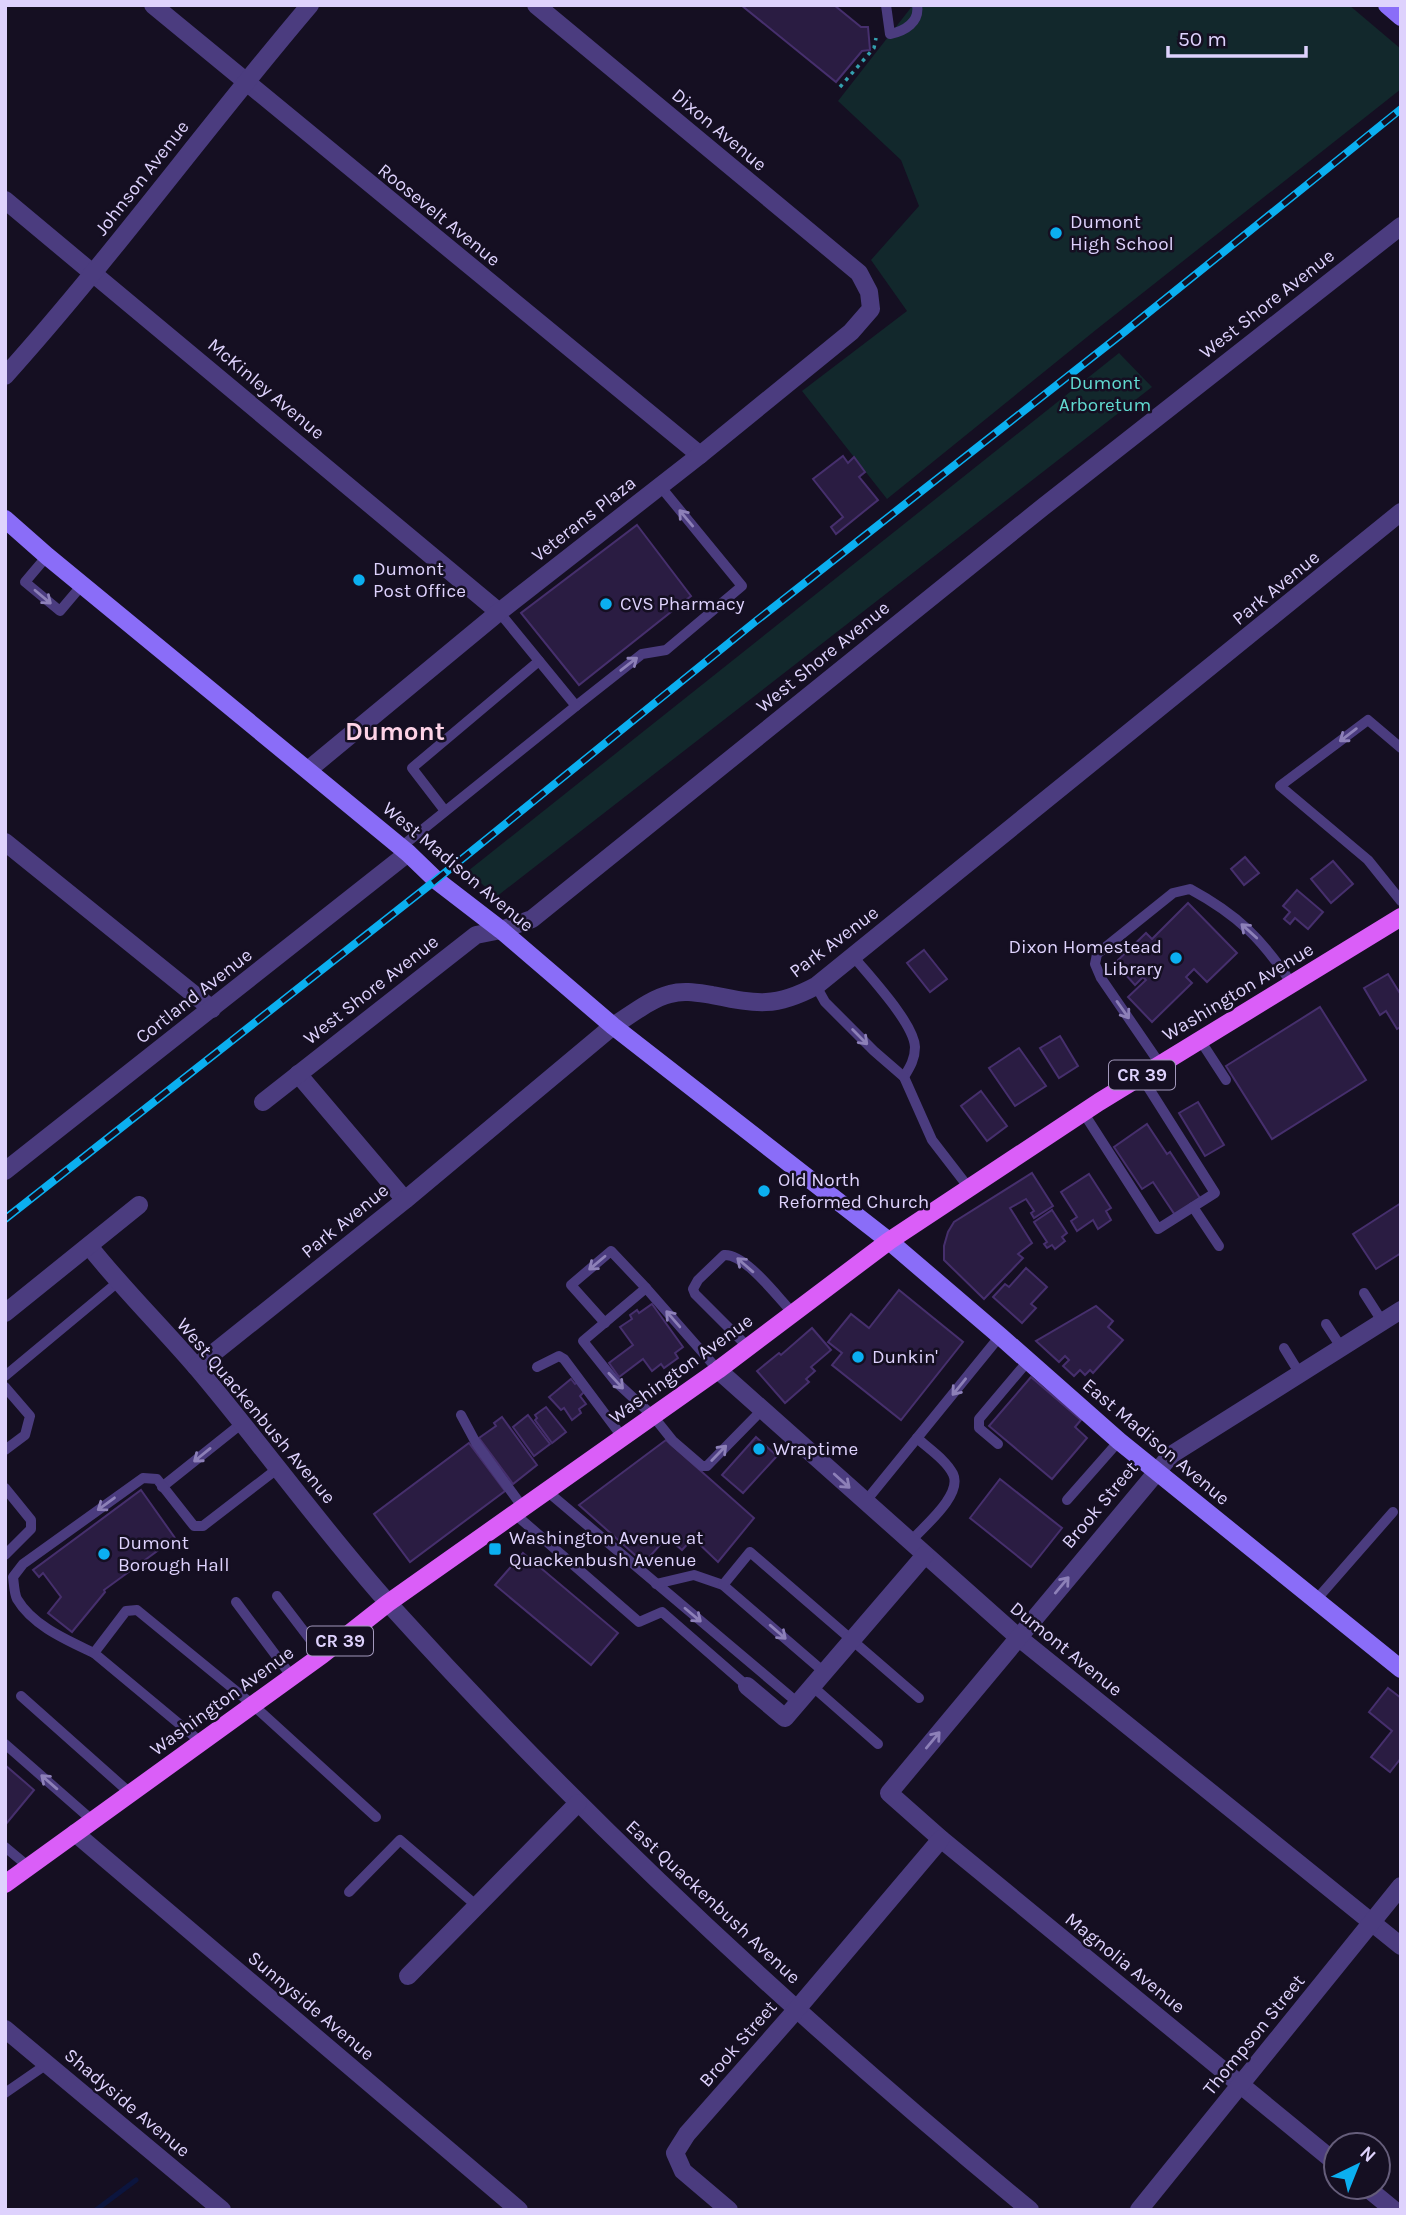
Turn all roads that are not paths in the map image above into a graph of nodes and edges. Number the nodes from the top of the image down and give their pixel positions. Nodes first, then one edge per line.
1 (153, 5) edge
2 (310, 5) edge
3 (536, 5) edge
4 (886, 5) edge
5 (916, 5) edge
6 (1387, 5) edge
7 (1401, 17) edge
8 (244, 82) junction
9 (5, 200) edge
10 (1401, 226) edge
11 (94, 272) junction
12 (869, 292) joint
13 (8, 367) edge
14 (700, 455) junction
15 (660, 486) junction
16 (1401, 512) edge
17 (5, 519) edge
18 (47, 556) junction
19 (82, 585) junction
20 (499, 612) junction
21 (539, 661) junction
22 (576, 706) junction
23 (1401, 748) edge
24 (308, 770) junction
25 (445, 811) junction
26 (5, 842) edge
27 (405, 850) junction
28 (1401, 901) edge
29 (1401, 917) edge
30 (501, 930) junction
31 (853, 956) junction
32 (1292, 984) junction
33 (816, 986) junction
34 (212, 1009) junction
35 (614, 1026) junction
36 (1199, 1040) junction
37 (1160, 1064) junction
38 (298, 1074) junction
39 (1140, 1076) junction
40 (904, 1077) junction
41 (1226, 1080) dead end
42 (263, 1101) dead end
43 (1083, 1112) junction
44 (7, 1166) edge
45 (970, 1188) junction
46 (405, 1200) junction
47 (139, 1205) dead end
48 (1192, 1207) junction
49 (889, 1241) junction
50 (89, 1246) junction
51 (1219, 1246) dead end
52 (118, 1283) junction
53 (646, 1288) junction
54 (1364, 1293) dead end
55 (1401, 1310) edge
56 (5, 1313) edge
57 (793, 1313) junction
58 (1382, 1321) junction
59 (605, 1323) junction
60 (1326, 1324) dead end
61 (1000, 1336) junction
62 (748, 1347) junction
63 (1341, 1347) junction
64 (1284, 1348) dead end
65 (1028, 1361) junction
66 (196, 1367) junction
67 (537, 1367) dead end
68 (718, 1370) junction
69 (1300, 1374) junction
70 (5, 1376) edge
71 (5, 1387) edge
72 (762, 1410) junction
73 (461, 1415) dead end
74 (653, 1416) junction
75 (241, 1424) junction
76 (623, 1438) junction
77 (917, 1438) junction
78 (1119, 1441) junction
79 (998, 1444) dead end
80 (5, 1450) edge
81 (277, 1469) junction
82 (1156, 1471) junction
83 (162, 1487) junction
84 (5, 1488) edge
85 (548, 1492) junction
86 (1067, 1500) dead end
87 (865, 1502) junction
88 (520, 1512) junction
89 (1392, 1512) dead end
90 (910, 1542) junction
91 (6, 1554) edge
92 (925, 1555) junction
93 (656, 1584) junction
94 (723, 1585) junction
95 (277, 1596) dead end
96 (1317, 1600) junction
97 (236, 1602) dead end
98 (388, 1603) junction
99 (1018, 1637) junction
100 (850, 1640) junction
101 (94, 1653) junction
102 (322, 1655) junction
103 (1401, 1669) edge
104 (292, 1677) junction
105 (818, 1679) junction
106 (747, 1686) joint
107 (22, 1696) dead end
108 (919, 1698) dead end
109 (798, 1703) junction
110 (253, 1705) junction
111 (201, 1742) junction
112 (5, 1744) edge
113 (878, 1744) dead end
114 (130, 1793) junction
115 (889, 1793) joint
116 (578, 1803) junction
117 (376, 1817) dead end
118 (93, 1821) junction
119 (75, 1833) junction
120 (941, 1839) junction
121 (5, 1847) edge
122 (29, 1867) junction
123 (5, 1884) edge
124 (1401, 1886) edge
125 (349, 1892) dead end
126 (477, 1906) junction
127 (1371, 1921) junction
128 (1401, 1946) edge
129 (408, 1976) dead end
130 (797, 2009) junction
131 (5, 2029) edge
132 (47, 2064) junction
133 (1241, 2085) junction
134 (7, 2089) edge
135 (1322, 2151) edge
136 (222, 2210) edge
137 (519, 2210) edge
138 (729, 2210) edge
139 (1030, 2210) edge
140 (1139, 2210) edge

1 - 8 street, Roosevelt Avenue
2 - 8 street, Johnson Avenue
3 - 12 street, Dixon Avenue
4 - 5 lane
6 - 7 main road
8 - 11 street, Johnson Avenue
8 - 14 street, Roosevelt Avenue
9 - 11 street, McKinley Avenue
10 - 30 street, West Shore Avenue
11 - 13 street, Johnson Avenue
11 - 20 street, McKinley Avenue
12 - 14 street, Veterans Plaza
14 - 15 street, Veterans Plaza
15 - 20 street, Veterans Plaza
22 -> 15 lane
16 - 31 street, Park Avenue
17 - 18 main road, West Madison Avenue
18 - 19 main road, West Madison Avenue
18 -> 19 lane
19 - 24 main road, West Madison Avenue
20 - 21 lane
20 - 24 street, Veterans Plaza
21 - 22 lane
21 - 25 lane
22 - 25 lane
23 -> 28 lane
24 - 27 main road, West Madison Avenue
25 - 27 lane
26 - 34 street
27 - 30 main road, West Madison Avenue
27 - 34 street, Cortland Avenue
29 - 32 main road, Washington Avenue / CR 39
30 - 35 main road, West Madison Avenue
30 - 38 street, West Shore Avenue
31 - 33 street, Park Avenue
31 - 40 lane
32 - 36 main road, Washington Avenue / CR 39
32 -> 37 lane
33 - 35 street, Park Avenue
33 -> 40 lane
34 - 44 street, Cortland Avenue
35 - 46 street, Park Avenue
35 - 49 main road, West Madison Avenue
36 - 37 main road, Washington Avenue / CR 39
36 - 41 lane
37 - 39 main road, Washington Avenue / CR 39
38 - 42 street, West Shore Avenue
38 - 46 street
39 - 43 main road, Washington Avenue / CR 39
39 - 48 lane
40 - 45 lane
43 - 45 main road, Washington Avenue / CR 39
43 - 48 lane
45 - 49 main road, Washington Avenue / CR 39
46 - 66 street, Park Avenue
47 - 50 street
48 - 51 lane
49 - 57 main road, Washington Avenue / CR 39
49 - 61 main road, East Madison Avenue
50 - 52 street, West Quackenbush Avenue
50 - 56 street
52 - 66 street, West Quackenbush Avenue
52 - 70 lane
53 - 59 lane
53 -> 59 lane
68 -> 53 lane
54 - 58 lane
55 - 58 street, Brook Street
57 - 62 main road, Washington Avenue / CR 39
57 -> 62 lane
58 - 63 street, Brook Street
59 -> 74 lane
60 - 63 lane
61 - 65 main road, East Madison Avenue
61 -> 77 lane
62 - 68 main road, Washington Avenue / CR 39
63 - 69 street, Brook Street
64 - 69 lane
65 - 78 main road, East Madison Avenue
65 - 79 lane
66 - 75 street, West Quackenbush Avenue
67 - 76 lane
68 - 72 street, Dumont Avenue
68 - 74 main road, Washington Avenue / CR 39
69 - 82 street, Brook Street
71 - 80 lane
74 -> 72 lane
72 -> 87 street, Dumont Avenue
73 - 88 lane
74 - 76 main road, Washington Avenue / CR 39
75 - 81 street, West Quackenbush Avenue
75 -> 83 lane
76 - 85 main road, Washington Avenue / CR 39
77 - 87 lane
77 - 90 lane
78 - 82 main road, East Madison Avenue
78 - 86 lane
81 - 83 lane
81 - 98 street, West Quackenbush Avenue
82 - 96 main road, East Madison Avenue
99 -> 82 street, Brook Street
83 -> 101 lane
84 - 91 lane
85 - 88 main road, Washington Avenue / CR 39
85 - 93 lane
87 - 90 street, Dumont Avenue
88 - 98 main road, Washington Avenue / CR 39
88 - 106 lane
89 - 96 lane
90 - 92 street, Dumont Avenue
92 - 99 street, Dumont Avenue
92 - 100 street
93 - 94 lane
93 -> 109 lane
94 - 100 lane
94 -> 105 lane
95 - 102 lane
96 - 103 main road, East Madison Avenue
97 - 104 lane
98 - 102 main road, Washington Avenue / CR 39
98 - 116 street, East Quackenbush Avenue
115 -> 99 street, Brook Street
99 - 127 street, Dumont Avenue
100 - 105 street
100 - 108 lane
101 - 110 lane
101 - 111 lane
102 - 104 main road, Washington Avenue / CR 39
104 - 110 main road, Washington Avenue / CR 39
105 - 109 street
105 - 113 lane
106 - 109 street
107 - 114 lane
110 - 111 main road, Washington Avenue / CR 39
110 - 117 lane
111 - 114 main road, Washington Avenue / CR 39
118 -> 112 lane
114 - 118 main road, Washington Avenue / CR 39
115 - 120 street, Magnolia Avenue
116 - 126 street
116 - 130 street, East Quackenbush Avenue
118 - 119 main road, Washington Avenue / CR 39
119 - 122 main road, Washington Avenue / CR 39
119 - 137 street, Sunnyside Avenue
120 - 130 street, Brook Street
120 - 133 street, Magnolia Avenue
121 - 122 lane
122 - 123 main road, Washington Avenue / CR 39
124 - 127 street, Thompson Street
125 - 126 lane
126 - 129 street
127 - 128 street, Dumont Avenue
127 - 133 street, Thompson Street
130 - 138 street, Brook Street
130 - 139 street, East Quackenbush Avenue
131 - 132 street, Shadyside Avenue
132 - 134 lane
132 - 136 street, Shadyside Avenue
133 - 135 street, Magnolia Avenue
133 - 140 street, Thompson Street

